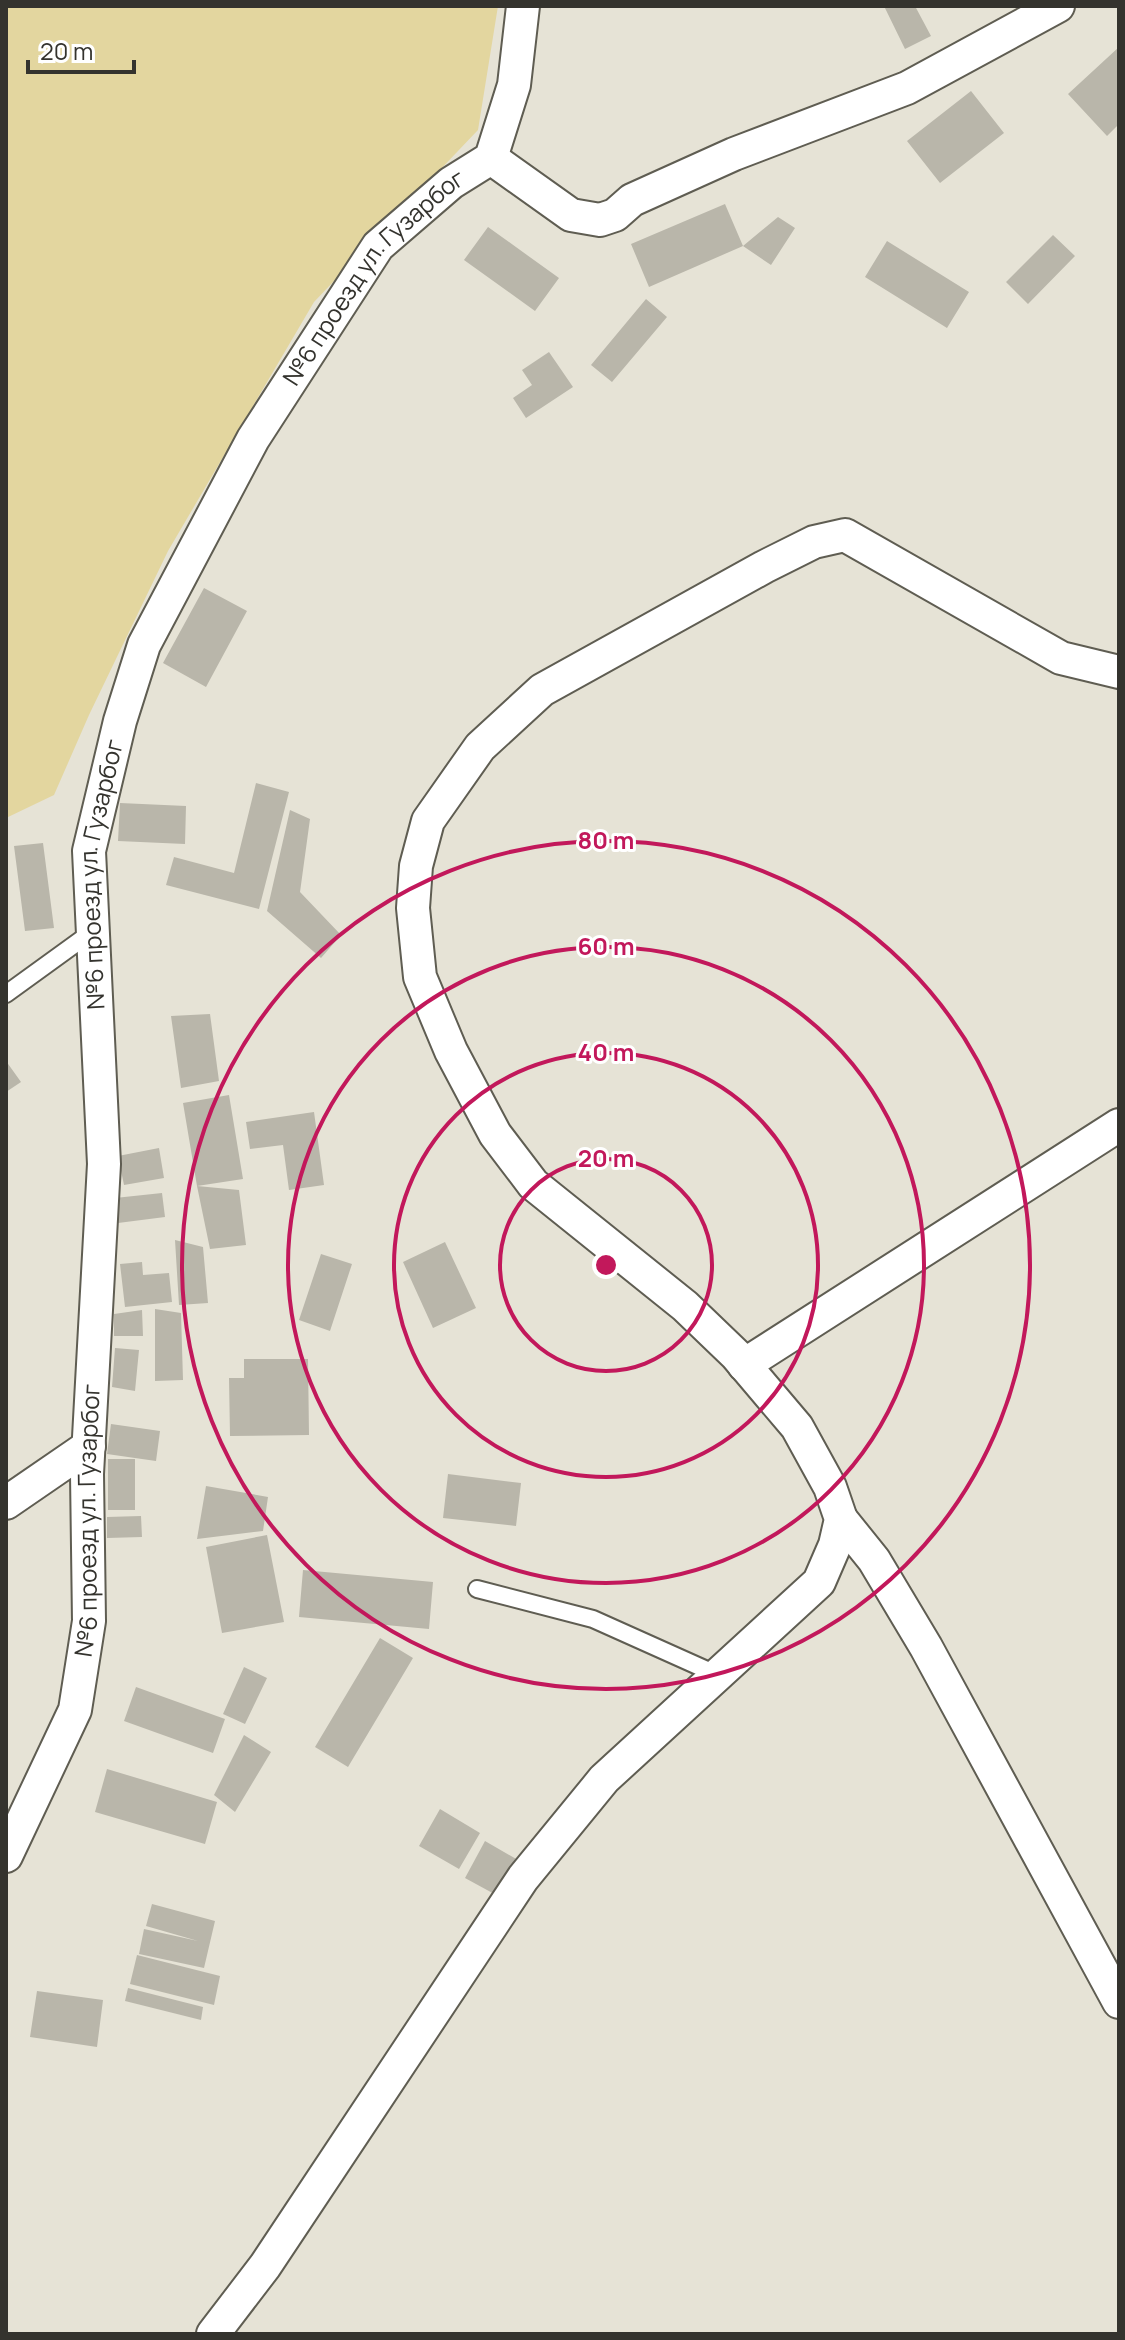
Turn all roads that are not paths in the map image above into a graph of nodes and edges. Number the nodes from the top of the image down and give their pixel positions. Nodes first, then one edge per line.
1 (523, 6) edge
2 (1058, 6) edge
3 (491, 158) junction
4 (1119, 672) edge
5 (93, 931) junction
6 (6, 994) edge
7 (1119, 1125) edge
8 (744, 1365) junction
9 (89, 1446) junction
10 (6, 1503) edge
11 (841, 1519) junction
12 (477, 1589) dead end
13 (718, 1675) junction
14 (6, 1856) edge
15 (1119, 2002) edge
16 (213, 2334) edge

1 - 3 street, №6 проезд ул. Гузарбог
2 - 3 street
3 - 5 street, №6 проезд ул. Гузарбог
4 - 8 street
5 - 6 lane
5 - 9 street, №6 проезд ул. Гузарбог
7 - 8 street
8 - 11 street
9 - 10 street
9 - 14 street, №6 проезд ул. Гузарбог
11 - 13 street
11 - 15 street
12 - 13 lane
13 - 16 street

